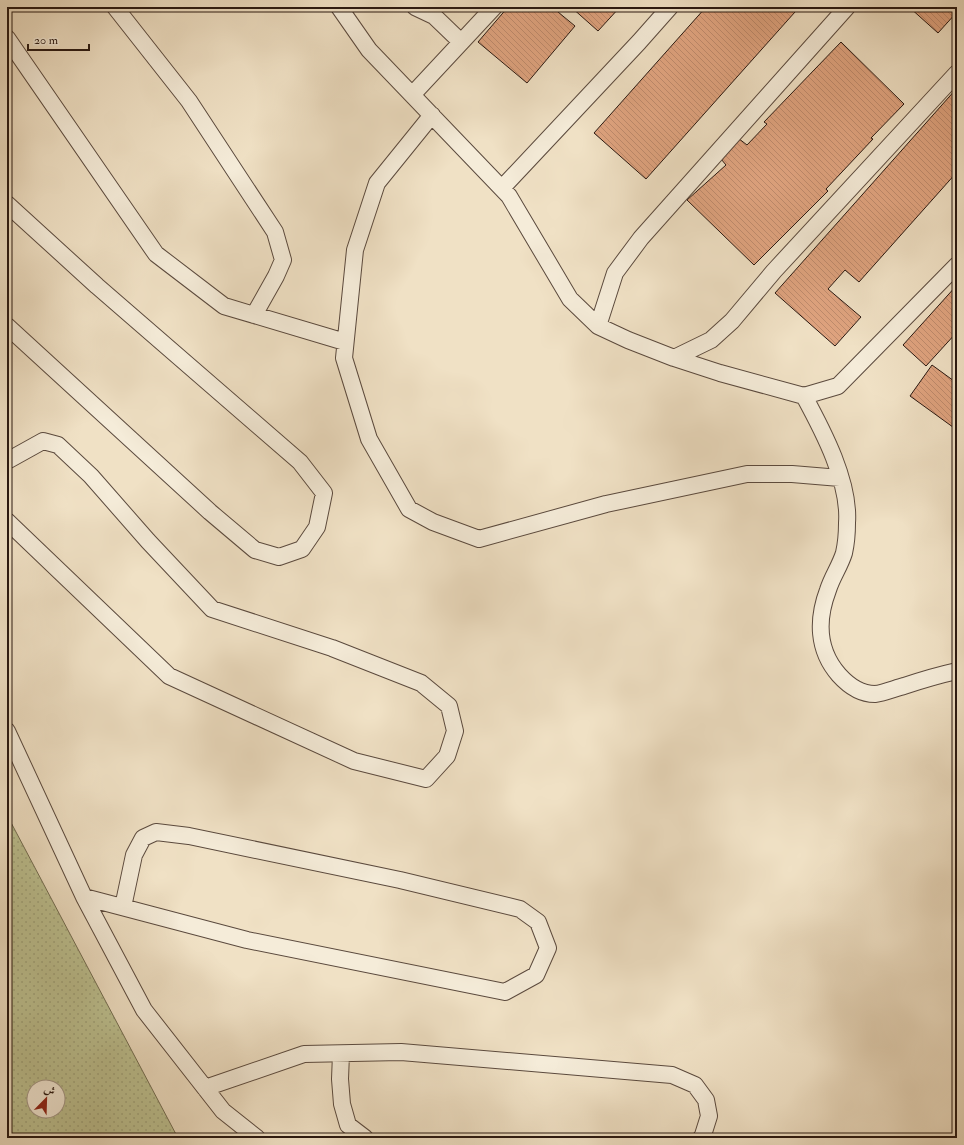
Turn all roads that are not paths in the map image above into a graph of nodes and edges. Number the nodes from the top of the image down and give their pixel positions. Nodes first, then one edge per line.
1 (115, 7) edge
2 (415, 7) edge
3 (494, 7) edge
4 (670, 7) edge
5 (847, 7) edge
6 (343, 8) edge
7 (7, 38) edge
8 (461, 42) junction
9 (957, 73) edge
10 (412, 95) junction
11 (432, 115) junction
12 (502, 188) junction
13 (7, 204) edge
14 (957, 265) edge
15 (254, 315) junction
16 (7, 326) edge
17 (598, 326) junction
18 (345, 342) junction
19 (674, 358) junction
20 (804, 396) junction
21 (7, 461) edge
22 (840, 478) junction
23 (7, 521) edge
24 (957, 671) edge
25 (7, 731) edge
26 (84, 897) junction
27 (123, 907) junction
28 (341, 1054) junction
29 (205, 1088) junction
30 (257, 1138) edge
31 (365, 1138) edge
32 (701, 1138) edge

1 - 15 street
2 - 8 street
3 - 8 street
4 - 12 street
5 - 17 street
6 - 10 street
7 - 15 street
8 - 10 street
9 - 19 street
10 - 11 street
11 - 12 street
11 - 18 street
12 - 17 street
13 - 16 street
14 - 20 street
15 - 18 street
17 - 19 street
18 - 22 street
19 - 20 street
20 - 22 street
21 - 23 street
22 - 24 street
25 - 26 street
26 - 27 street
26 - 29 street
27 - 27 street
28 - 29 street
28 - 31 street
28 - 32 street
29 - 30 street

